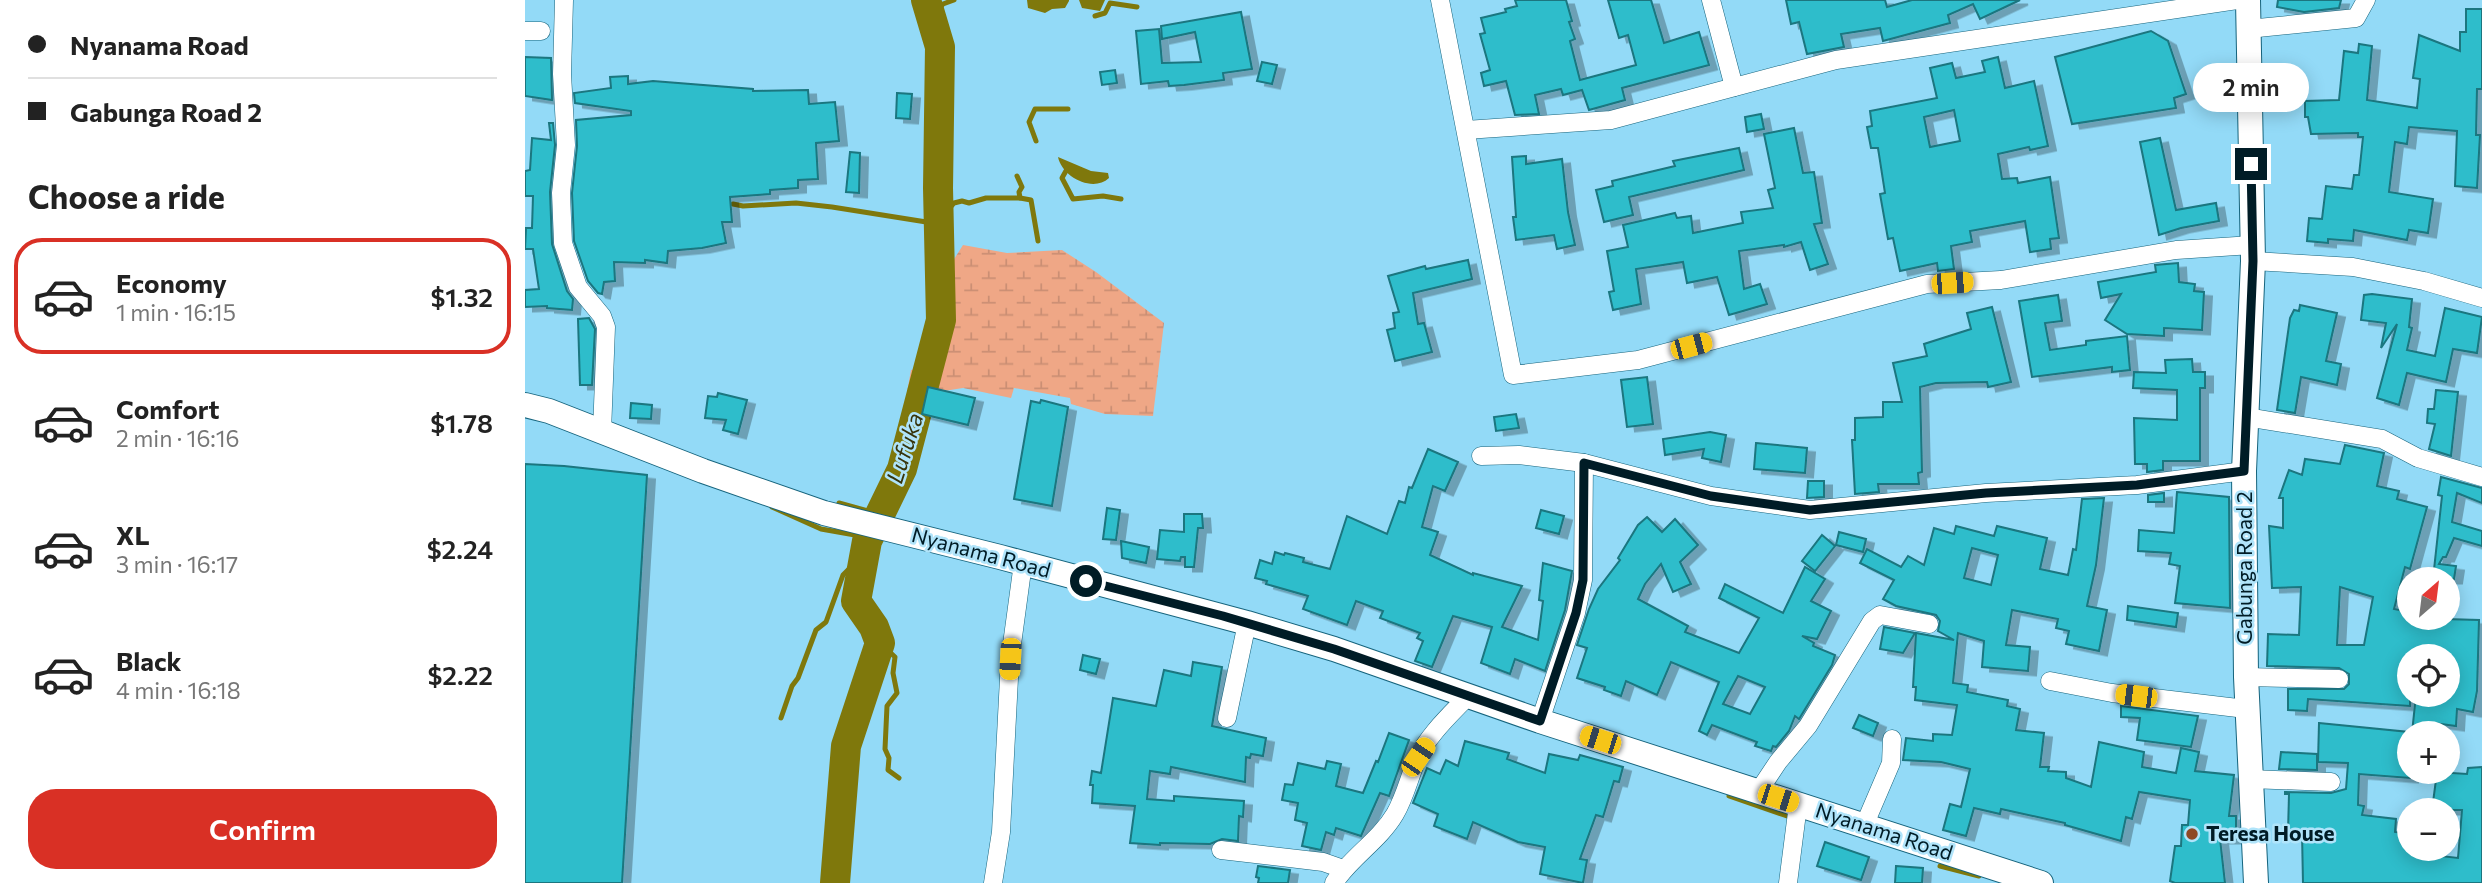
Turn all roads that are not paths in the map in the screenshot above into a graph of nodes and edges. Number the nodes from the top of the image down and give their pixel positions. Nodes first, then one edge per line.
1 (564, 0) edge
2 (1440, 0) edge
3 (1711, 0) edge
4 (2237, 0) edge
5 (2248, 0) edge
6 (2366, 0) edge
7 (2248, 29) junction
8 (1734, 87) junction
9 (1466, 130) junction
10 (2253, 253) junction
11 (2482, 298) edge
12 (525, 405) edge
13 (2246, 417) junction
14 (602, 432) junction
15 (1481, 456) dead end
16 (1584, 463) junction
17 (2244, 471) junction
18 (2482, 477) edge
19 (1023, 563) junction
20 (1247, 623) junction
21 (1929, 624) dead end
22 (2245, 677) junction
23 (2339, 679) dead end
24 (2050, 681) dead end
25 (1468, 696) junction
26 (2246, 709) junction
27 (1227, 718) dead end
28 (1540, 721) junction
29 (1892, 739) dead end
30 (2250, 779) junction
31 (2331, 782) dead end
32 (1758, 792) junction
33 (1798, 805) junction
34 (1864, 826) junction
35 (1221, 850) dead end
36 (1991, 875) edge
37 (1338, 876) edge
38 (993, 883) edge
39 (1788, 883) edge
40 (2041, 883) edge
41 (2256, 883) edge

1 - 14 street
2 - 9 street
3 - 8 street
4 - 8 street
5 - 7 street, Gabunga Road 2
6 - 7 street
7 - 10 street, Gabunga Road 2
8 - 9 street
9 - 10 street
10 - 11 street
10 - 13 street, Gabunga Road 2
12 - 14 street, Nyanama Road
13 - 17 street, Gabunga Road 2
13 - 18 street
14 - 19 street, Nyanama Road
15 - 16 street
16 - 17 street
16 - 28 street
17 - 22 street, Gabunga Road 2
19 - 20 street, Nyanama Road
19 - 38 street
20 - 25 street, Nyanama Road
20 - 27 street
21 - 32 street
22 - 23 street
22 - 26 street, Gabunga Road 2
24 - 26 street
25 - 28 street, Nyanama Road
25 - 37 street
26 - 30 street, Gabunga Road 2
28 - 32 street, Nyanama Road
29 - 34 street
30 - 31 street
30 - 41 street, Gabunga Road 2
32 - 33 street, Nyanama Road
33 - 34 street, Nyanama Road
33 - 39 street
34 - 36 street, Nyanama Road
35 - 37 street
36 - 40 street, Nyanama Road

